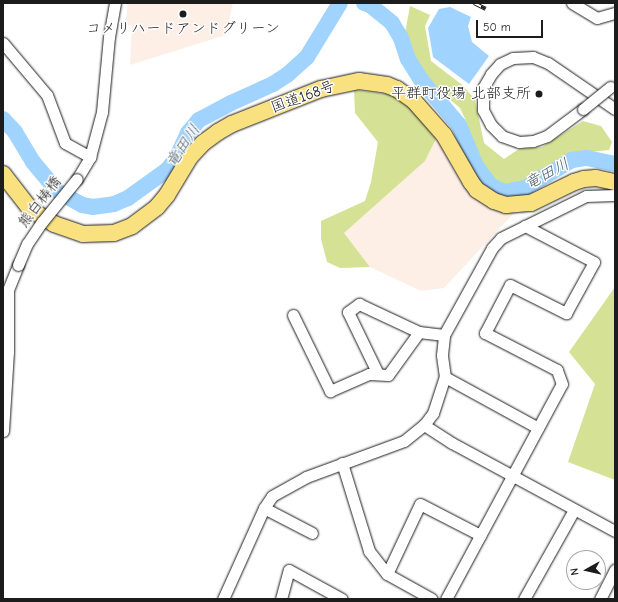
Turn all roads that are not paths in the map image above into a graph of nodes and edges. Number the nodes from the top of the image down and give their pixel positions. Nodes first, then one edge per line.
1 (115, 3) edge
2 (572, 3) edge
3 (615, 13) edge
4 (3, 43) edge
5 (613, 84) edge
6 (615, 109) edge
7 (90, 157) junction
8 (3, 174) edge
9 (615, 182) edge
10 (615, 195) edge
11 (525, 226) junction
12 (293, 315) dead end
13 (419, 332) junction
14 (444, 335) junction
15 (378, 374) junction
16 (445, 377) junction
17 (424, 425) junction
18 (538, 428) junction
19 (3, 431) edge
20 (342, 463) junction
21 (512, 475) junction
22 (264, 508) junction
23 (574, 510) junction
24 (615, 531) edge
25 (312, 533) dead end
26 (480, 535) junction
27 (615, 570) edge
28 (387, 574) junction
29 (223, 599) edge
30 (281, 599) edge
31 (342, 599) edge
32 (432, 599) edge
33 (446, 599) edge
34 (524, 599) edge
35 (600, 599) edge

1 - 7 street, 熊白梼橋
2 - 3 street
4 - 7 street
5 - 6 street, bridge
7 - 19 street, 熊白梼橋, bridge
8 - 9 highway, 国道168号
10 - 11 street
11 - 14 street
11 - 18 street
12 - 15 street
13 - 14 street
13 - 15 street
13 - 15 street
14 - 16 street
16 - 17 street
16 - 18 street
17 - 20 street
17 - 21 street
18 - 21 street
20 - 22 street
20 - 28 street
21 - 23 street
21 - 26 street
22 - 25 street
22 - 29 street
23 - 24 street
23 - 34 street
26 - 28 street
26 - 33 street
27 - 35 street
28 - 32 street
30 - 31 street

